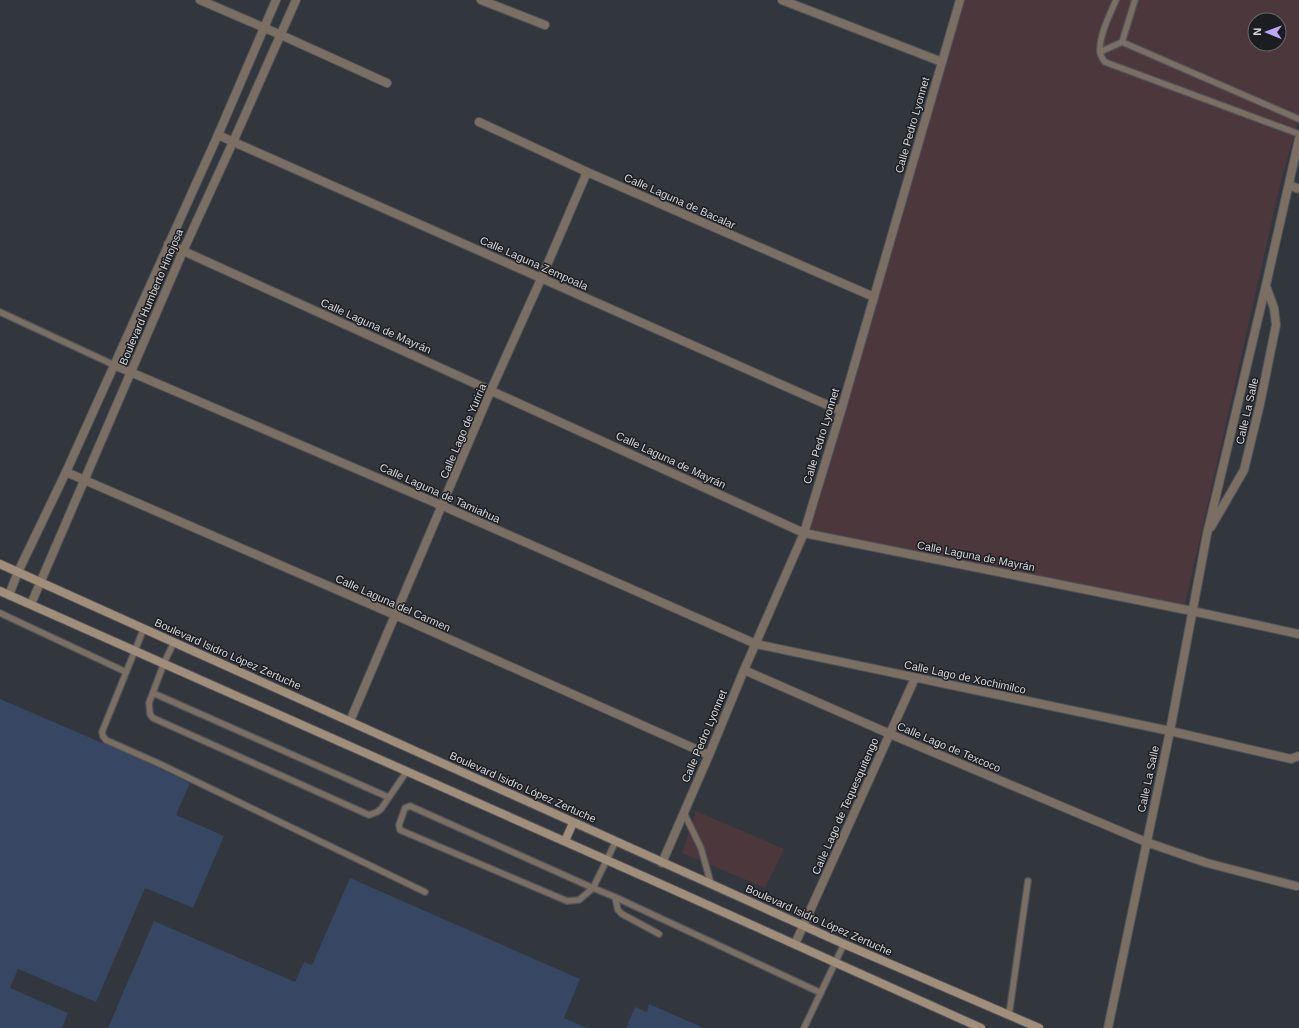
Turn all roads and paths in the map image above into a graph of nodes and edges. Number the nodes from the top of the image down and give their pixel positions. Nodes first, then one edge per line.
1 (200, 0) edge
2 (276, 0) edge
3 (296, 0) edge
4 (481, 0) edge
5 (782, 0) edge
6 (960, 0) edge
7 (1116, 0) edge
8 (1135, 0) edge
9 (545, 25) dead end
10 (264, 28) junction
11 (281, 35) junction
12 (1122, 42) junction
13 (1100, 52) junction
14 (942, 62) junction
15 (387, 83) dead end
16 (1299, 119) edge
17 (480, 122) dead end
18 (1299, 134) edge
19 (218, 135) junction
20 (1299, 139) edge
21 (233, 142) junction
22 (1298, 152) edge
23 (587, 172) junction
24 (1289, 185) junction
25 (1299, 188) edge
26 (168, 244) junction
27 (183, 251) junction
28 (541, 279) junction
29 (1266, 285) junction
30 (874, 297) junction
31 (0, 312) edge
32 (114, 365) junction
33 (131, 371) junction
34 (491, 390) junction
35 (841, 411) junction
36 (66, 472) junction
37 (85, 480) junction
38 (443, 506) junction
39 (804, 533) junction
40 (1207, 534) junction
41 (0, 564) edge
42 (18, 572) junction
43 (40, 581) junction
44 (0, 591) edge
45 (9, 595) junction
46 (30, 604) junction
47 (1192, 611) junction
48 (0, 613) edge
49 (395, 615) junction
50 (144, 628) junction
51 (1299, 634) edge
52 (174, 642) junction
53 (756, 644) junction
54 (135, 650) junction
55 (164, 663) junction
56 (744, 670) junction
57 (126, 672) junction
58 (915, 678) junction
59 (153, 693) junction
60 (350, 721) junction
61 (1170, 731) junction
62 (890, 734) junction
63 (709, 755) junction
64 (1299, 756) edge
65 (407, 771) junction
66 (388, 797) junction
67 (684, 813) junction
68 (573, 823) junction
69 (565, 841) junction
70 (616, 841) junction
71 (1146, 842) junction
72 (607, 860) junction
73 (662, 863) junction
74 (1028, 881) dead end
75 (711, 884) junction
76 (1296, 886) dead end
77 (593, 888) junction
78 (425, 892) dead end
79 (615, 897) junction
80 (804, 925) junction
81 (659, 934) dead end
82 (795, 944) junction
83 (844, 944) junction
84 (836, 962) junction
85 (821, 993) junction
86 (1009, 1015) junction
87 (804, 1028) edge
88 (981, 1028) edge
89 (1039, 1028) edge
90 (1108, 1028) edge

1 - 10 street
2 - 10 street, Boulevard Humberto Hinojosa
3 - 11 street, Boulevard Humberto Hinojosa
4 - 9 street
5 - 14 street
6 - 14 street, Calle Pedro Lyonnet
7 - 13 lane
8 - 12 lane
10 - 11 street
10 - 19 street, Boulevard Humberto Hinojosa
11 - 15 street
11 - 21 street, Boulevard Humberto Hinojosa
12 - 13 lane
12 - 16 lane
13 - 18 lane
14 - 30 street, Calle Pedro Lyonnet
17 - 23 street, Calle Laguna de Bacalar
19 - 21 street, Calle Laguna Zempoala
19 - 26 street, Boulevard Humberto Hinojosa
20 - 22 street, Calle La Salle
21 - 27 street, Boulevard Humberto Hinojosa
21 - 28 street, Calle Laguna Zempoala
22 - 24 street, Calle La Salle
23 - 28 street, Calle Lago de Yuriria
23 - 30 street, Calle Laguna de Bacalar
24 - 25 street
24 - 29 street, Calle La Salle
26 - 27 street, Calle Laguna de Mayrán
26 - 32 street, Boulevard Humberto Hinojosa
27 - 33 street, Boulevard Humberto Hinojosa
27 - 34 street, Calle Laguna de Mayrán
28 - 34 street, Calle Lago de Yuriria
28 - 35 street, Calle Laguna Zempoala
29 - 40 street, Calle La Salle
29 - 40 street, Calle La Salle
30 - 35 street, Calle Pedro Lyonnet
31 - 32 lane
32 - 33 street, Calle Laguna de Tamiahua
32 - 36 street, Boulevard Humberto Hinojosa
33 - 37 street, Boulevard Humberto Hinojosa
33 - 38 street, Calle Laguna de Tamiahua
34 - 38 street, Calle Lago de Yuriria
34 - 39 street, Calle Laguna de Mayrán
35 - 39 street, Calle Pedro Lyonnet
36 - 37 street, Calle Laguna del Carmen
36 - 42 street, Boulevard Humberto Hinojosa
37 - 43 street, Boulevard Humberto Hinojosa
37 - 49 street, Calle Laguna del Carmen
38 - 49 street, Calle Lago de Yuriria
38 - 53 street, Calle Laguna de Tamiahua
39 - 47 street, Calle Laguna de Mayrán
39 - 53 street, Calle Pedro Lyonnet
40 - 47 street, Calle La Salle
41 - 42 main road, Boulevard Isidro López Zertuche
42 - 43 main road, Boulevard Isidro López Zertuche
42 - 45 street, Boulevard Humberto Hinojosa
43 - 46 street, Boulevard Humberto Hinojosa
43 - 50 main road, Boulevard Isidro López Zertuche
44 - 45 main road
45 - 46 main road
46 - 54 main road
47 - 51 street, Calle Laguna de Mayrán
47 - 61 street, Calle La Salle
48 - 57 lane
49 - 60 street, Calle Lago de Yuriria
49 - 63 street, Calle Laguna del Carmen
50 - 52 main road, Boulevard Isidro López Zertuche
50 - 54 lane
52 - 55 lane
52 - 60 main road, Boulevard Isidro López Zertuche
53 - 56 street, Calle Pedro Lyonnet
53 - 58 street, Calle Lago de Xochimilco
54 - 55 main road
54 - 57 lane
55 - 59 lane
55 - 65 main road
56 - 62 street, Calle Lago de Texcoco
56 - 63 street, Calle Pedro Lyonnet
57 - 78 lane
58 - 61 street, Calle Lago de Xochimilco
58 - 62 street, Calle Lago de Tequesquitengo
59 - 66 lane
59 - 66 lane
60 - 68 main road, Boulevard Isidro López Zertuche
61 - 64 street, Calle Lago de Xochimilco
61 - 71 street, Calle La Salle
62 - 71 street, Calle Lago de Texcoco
62 - 80 street, Calle Lago de Tequesquitengo
63 - 67 street, Calle Pedro Lyonnet
65 - 66 lane
65 - 69 main road
67 - 73 street, Calle Pedro Lyonnet
67 - 75 lane
68 - 69 main road
68 - 70 main road, Boulevard Isidro López Zertuche
69 - 72 main road
70 - 72 lane
70 - 73 main road, Boulevard Isidro López Zertuche
71 - 76 street, Calle Lago de Texcoco
71 - 90 street, Calle La Salle
72 - 77 lane
72 - 82 main road
73 - 75 main road, Boulevard Isidro López Zertuche
74 - 86 lane
75 - 80 main road, Boulevard Isidro López Zertuche
77 - 77 lane
77 - 79 lane
79 - 81 lane
79 - 85 lane
80 - 82 street, Calle Lago de Tequesquitengo
80 - 83 main road, Boulevard Isidro López Zertuche
82 - 84 main road
83 - 84 lane
83 - 86 main road, Boulevard Isidro López Zertuche
84 - 85 lane
84 - 88 main road
85 - 87 lane
86 - 89 main road, Boulevard Isidro López Zertuche

